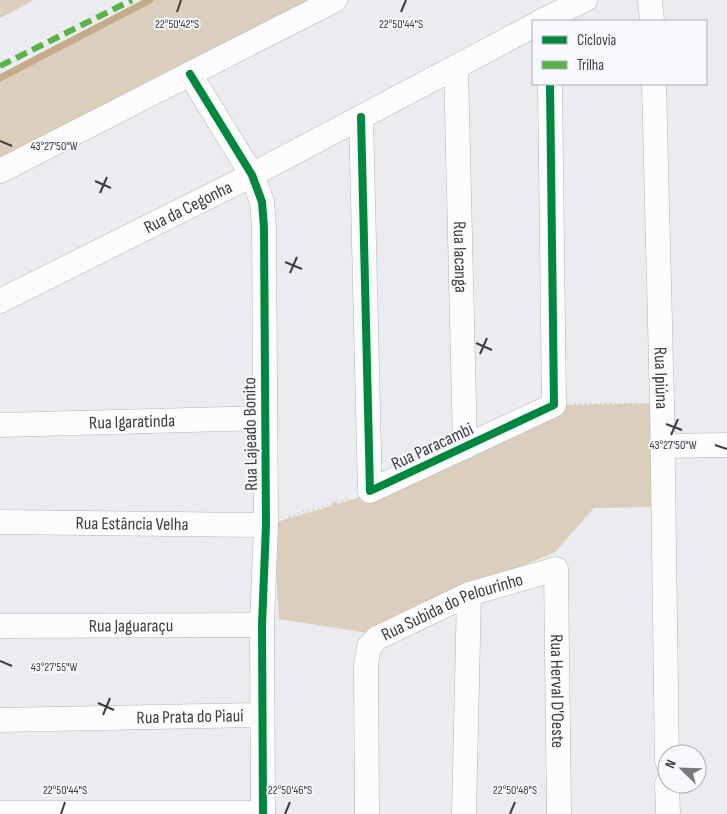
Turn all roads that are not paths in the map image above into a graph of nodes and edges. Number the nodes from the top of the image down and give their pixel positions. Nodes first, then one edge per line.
1 (335, 0) edge
2 (585, 0) edge
3 (650, 0) edge
4 (545, 20) edge
5 (652, 20) edge
6 (532, 27) edge
7 (456, 67) junction
8 (190, 74) junction
9 (550, 85) edge
10 (654, 85) edge
11 (361, 117) junction
12 (0, 171) edge
13 (252, 176) junction
14 (0, 301) edge
15 (264, 418) junction
16 (0, 425) edge
17 (727, 445) edge
18 (663, 446) junction
19 (464, 447) junction
20 (0, 522) edge
21 (266, 525) junction
22 (556, 569) joint
23 (469, 594) junction
24 (262, 625) junction
25 (0, 626) edge
26 (261, 715) junction
27 (0, 720) edge
28 (667, 744) edge
29 (667, 794) edge
30 (263, 813) edge
31 (0, 814) edge
32 (367, 814) edge
33 (464, 814) edge
34 (559, 814) edge
35 (668, 814) edge

1 - 8 street
2 - 4 street, Rua da Cegonha
3 - 5 street
6 - 7 street, Rua da Cegonha
7 - 11 street, Rua da Cegonha
7 - 19 street, Rua Iacanga
8 - 12 street
8 - 13 street, Rua Lajeado Bonito
9 - 19 street, Rua Paracambi
10 - 18 street, Rua Ipiúna
11 - 13 street, Rua da Cegonha
11 - 19 street, Rua Paracambi
13 - 14 street, Rua da Cegonha
13 - 15 street, Rua Lajeado Bonito
15 - 16 street, Rua Igaratinda
15 - 21 street, Rua Lajeado Bonito
17 - 18 street
18 - 28 street, Rua Ipiúna
20 - 21 street, Rua Estância Velha
21 - 24 street, Rua Lajeado Bonito
22 - 23 street, Rua Subida do Pelourinho
22 - 34 street, Rua Herval D'Oeste
23 - 32 street, Rua Subida do Pelourinho
23 - 33 street
24 - 25 street, Rua Jaguaraçu
24 - 26 street, Rua Lajeado Bonito
26 - 27 street, Rua Prata do Piauí
26 - 30 street, Rua Lajeado Bonito
29 - 35 street
30 - 31 street

